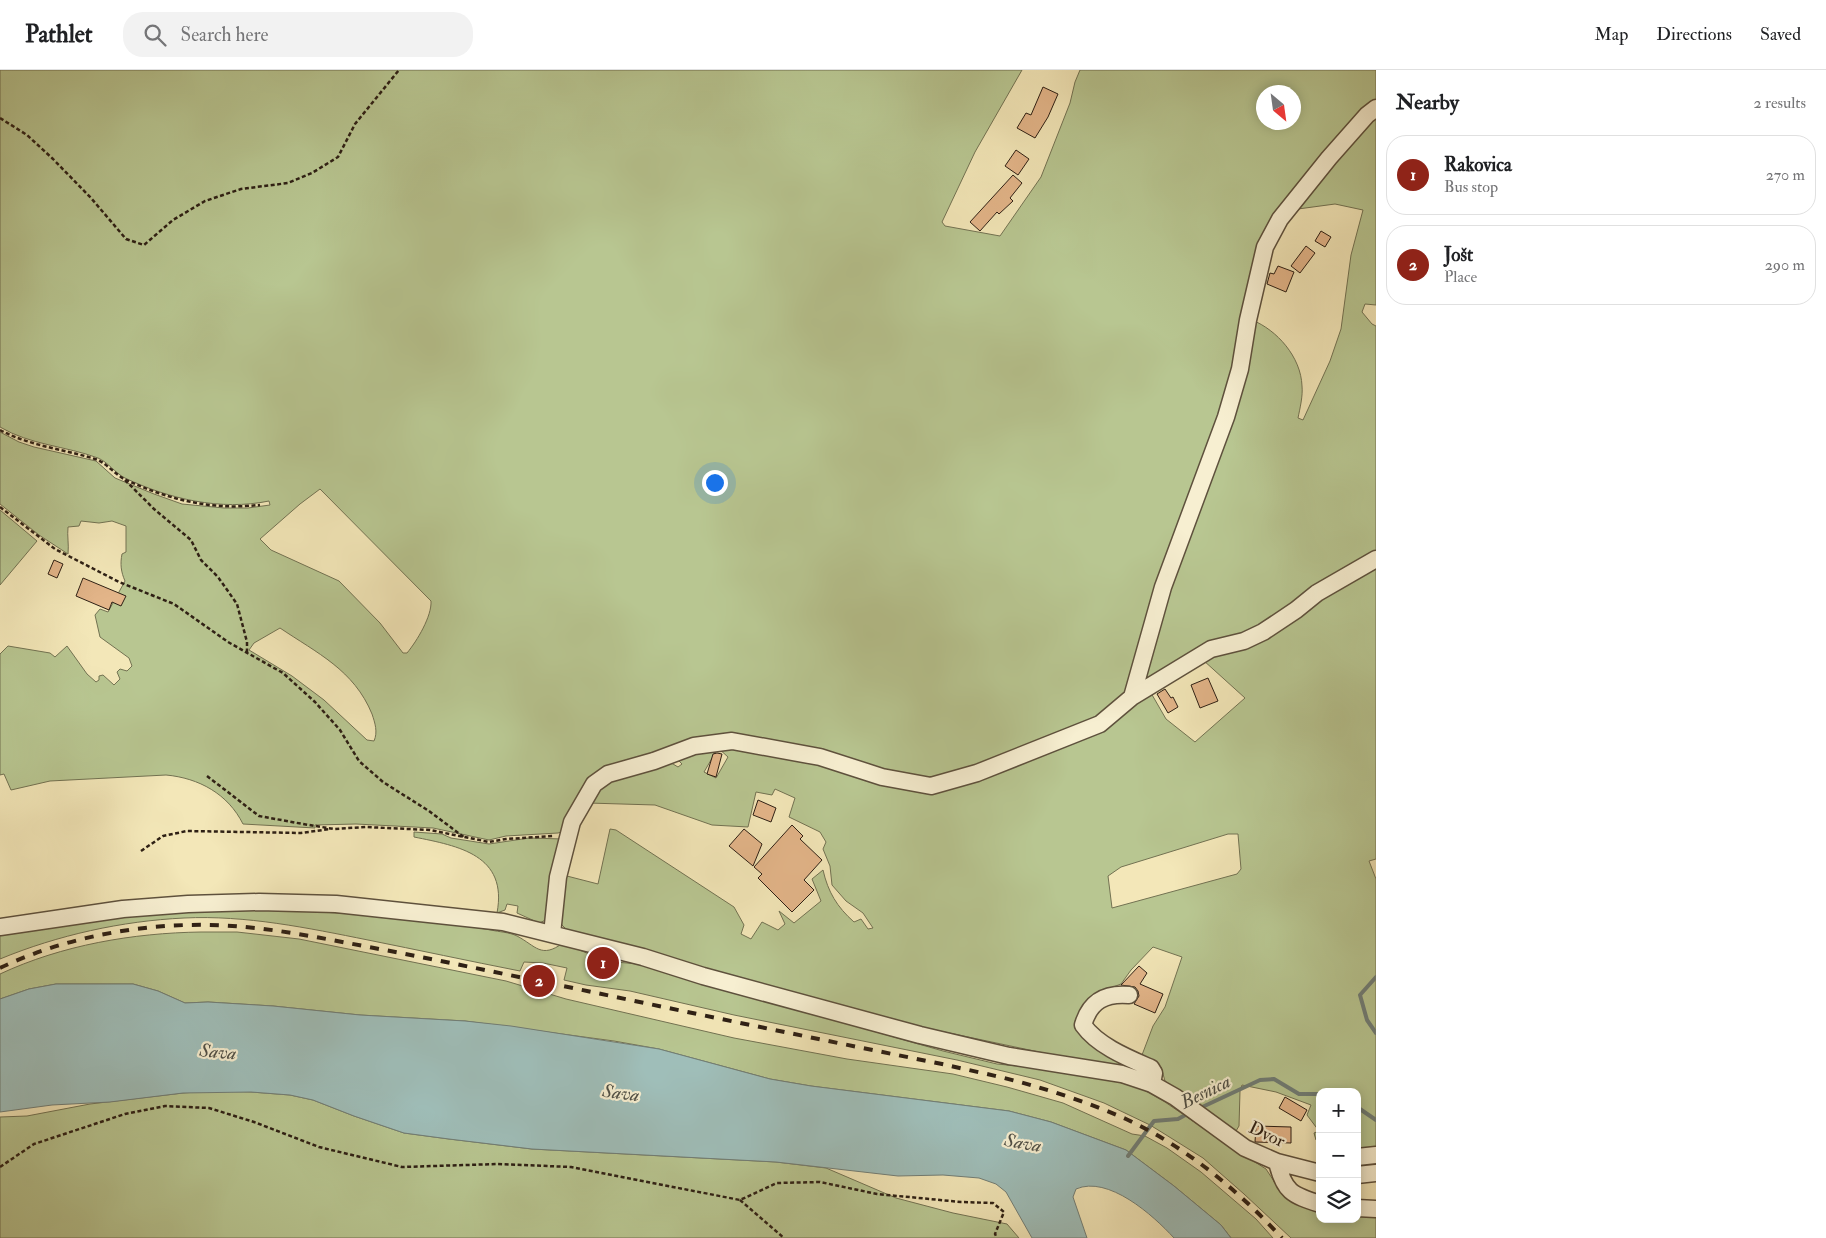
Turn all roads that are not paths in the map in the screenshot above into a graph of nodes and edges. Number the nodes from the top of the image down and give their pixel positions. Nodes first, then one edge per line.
1 (1376, 108) edge
2 (1376, 559) edge
3 (1132, 697) junction
4 (0, 927) edge
5 (552, 934) junction
6 (1129, 995) dead end
7 (1152, 1084) junction
8 (1376, 1155) edge
9 (1361, 1157) edge
10 (1277, 1162) junction
11 (1316, 1172) edge
12 (1376, 1173) edge
13 (1361, 1175) edge
14 (1316, 1203) edge
15 (1361, 1208) edge
16 (1376, 1209) edge

1 - 3 street
2 - 3 street
3 - 5 street
4 - 5 street, Dvor
5 - 7 street, Dvor
6 - 7 street
7 - 10 street, Dvor
8 - 9 street
10 - 11 street, Dvor
10 - 14 street
12 - 13 street
15 - 16 street

